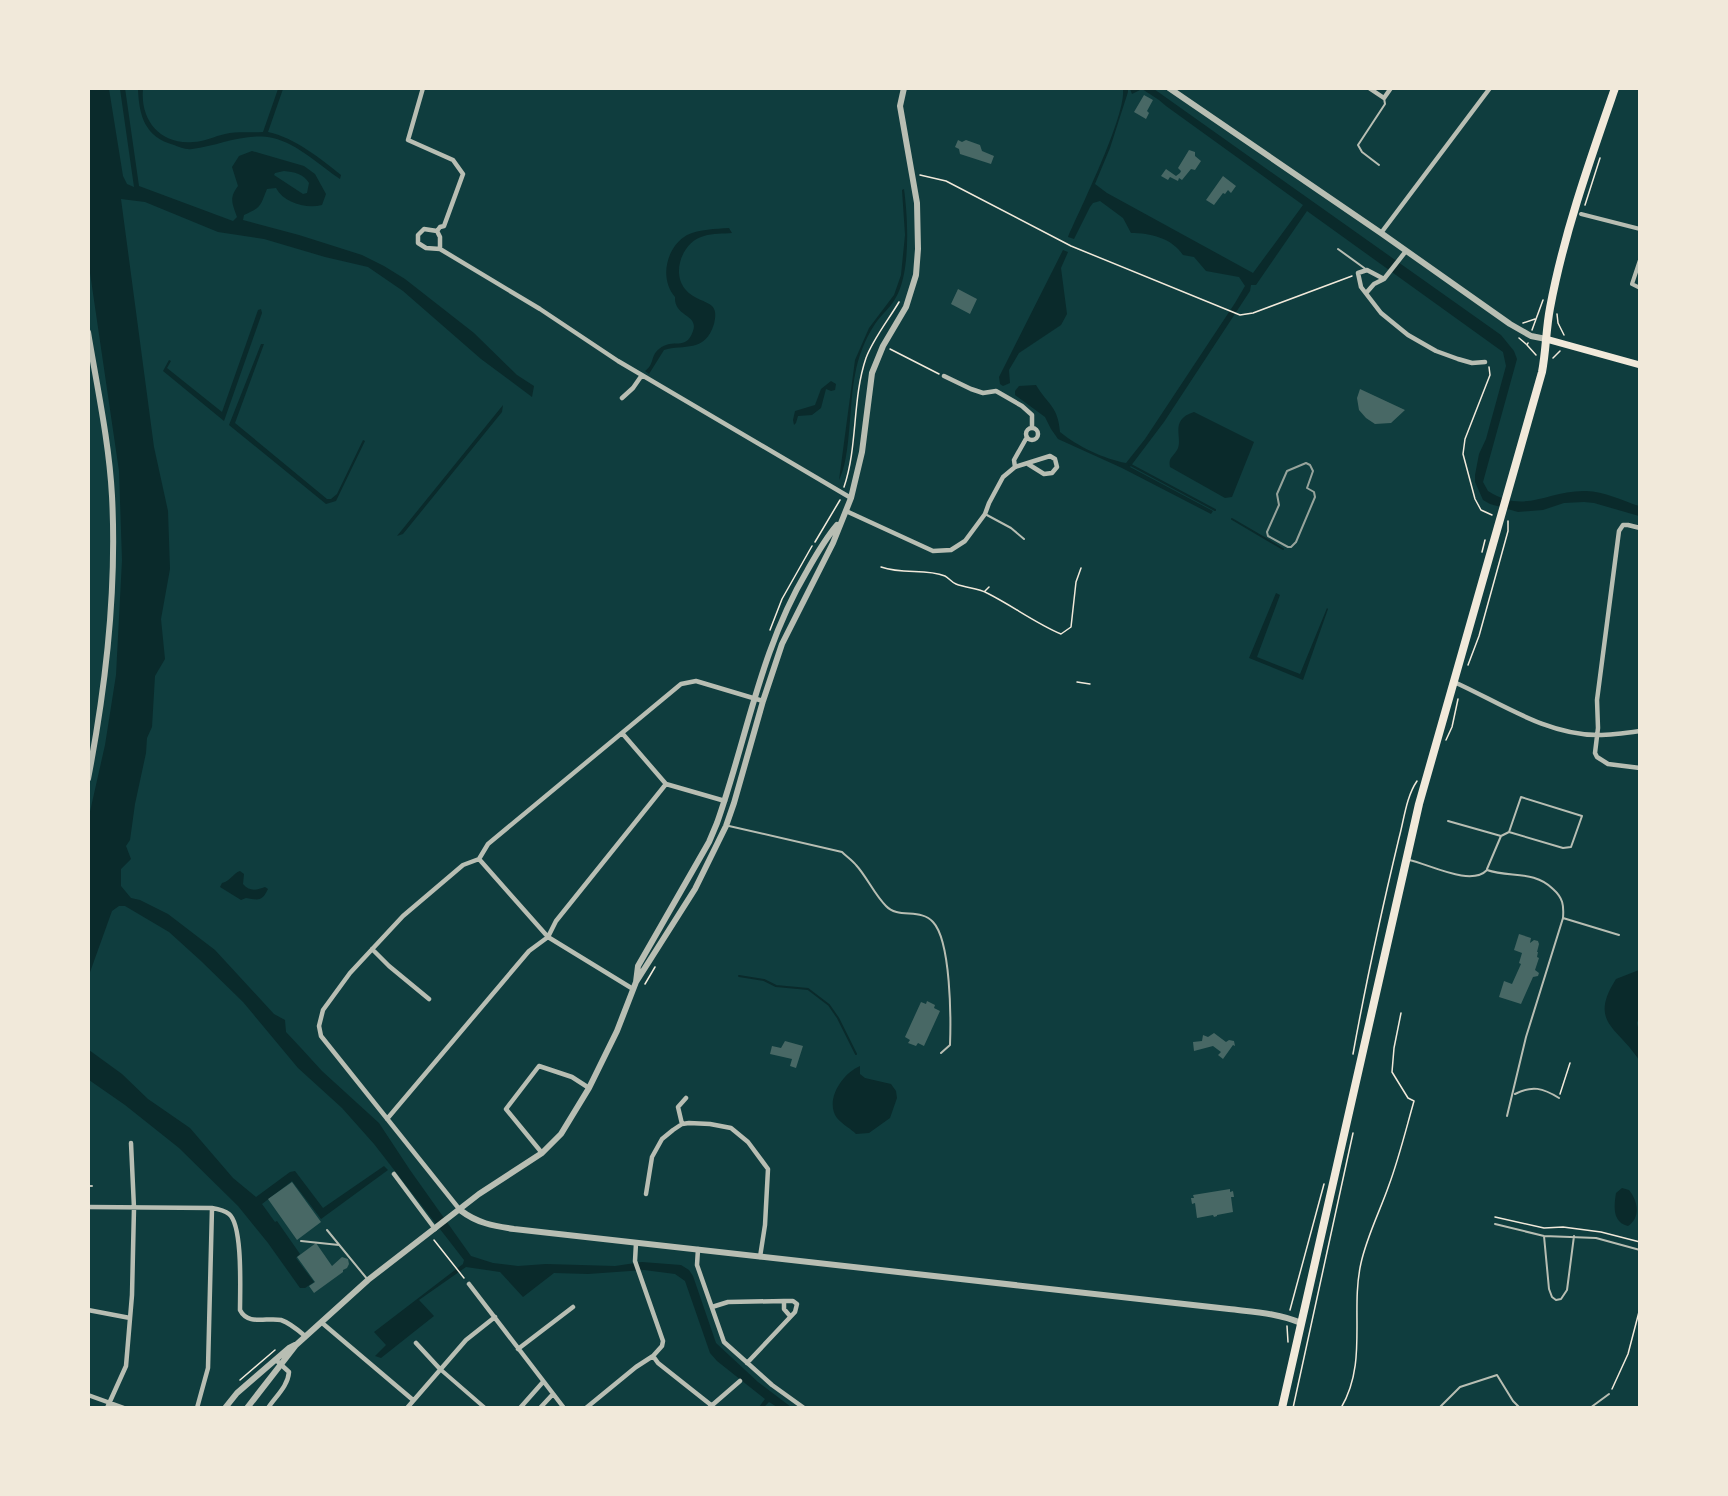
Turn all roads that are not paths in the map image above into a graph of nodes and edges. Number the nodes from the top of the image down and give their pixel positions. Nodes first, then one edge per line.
1 (423, 88) edge
2 (904, 88) edge
3 (1169, 88) edge
4 (1369, 88) edge
5 (1391, 88) edge
6 (1490, 88) edge
7 (1615, 88) edge
8 (1384, 98) junction
9 (1379, 165) dead end
10 (1581, 214) road end
11 (1640, 229) edge
12 (437, 231) junction
13 (1381, 233) junction
14 (440, 249) junction
15 (1338, 249) dead end
16 (1406, 251) junction
17 (1640, 260) edge
18 (1367, 270) junction
19 (1384, 279) junction
20 (1640, 288) edge
21 (1367, 292) junction
22 (88, 332) edge
23 (1546, 339) junction
24 (1485, 362) road end
25 (1639, 363) edge
26 (642, 375) junction
27 (944, 376) road end
28 (622, 398) dead end
29 (1032, 428) junction
30 (1027, 437) junction
31 (1028, 464) junction
32 (1016, 467) junction
33 (851, 498) junction
34 (846, 511) junction
35 (986, 514) junction
36 (840, 522) junction
37 (1640, 528) edge
38 (1024, 539) dead end
39 (1458, 683) junction
40 (754, 698) junction
41 (762, 701) junction
42 (1640, 731) edge
43 (622, 733) junction
44 (1596, 735) junction
45 (1640, 768) edge
46 (88, 779) edge
47 (666, 784) junction
48 (724, 801) junction
49 (734, 803) junction
50 (1448, 821) dead end
51 (717, 823) junction
52 (726, 826) junction
53 (1509, 832) junction
54 (1501, 836) junction
55 (479, 859) junction
56 (1406, 859) junction
57 (1487, 870) junction
58 (1563, 918) junction
59 (1619, 934) dead end
60 (548, 937) junction
61 (372, 949) junction
62 (635, 986) junction
63 (429, 999) dead end
64 (941, 1053) dead end
65 (589, 1088) junction
66 (1514, 1095) junction
67 (686, 1098) dead end
68 (1559, 1098) road end
69 (1507, 1116) dead end
70 (387, 1119) junction
71 (682, 1124) junction
72 (131, 1143) dead end
73 (542, 1153) junction
74 (394, 1174) dead end
75 (646, 1194) dead end
76 (88, 1207) edge
77 (134, 1208) junction
78 (212, 1208) junction
79 (460, 1210) junction
80 (1495, 1224) dead end
81 (327, 1230) dead end
82 (432, 1232) junction
83 (1544, 1236) junction
84 (1574, 1236) junction
85 (301, 1241) dead end
86 (636, 1243) junction
87 (339, 1245) junction
88 (698, 1249) junction
89 (1640, 1250) edge
90 (760, 1257) junction
91 (368, 1280) junction
92 (469, 1284) road end
93 (784, 1301) junction
94 (573, 1307) dead end
95 (712, 1307) junction
96 (88, 1310) edge
97 (790, 1316) junction
98 (495, 1317) junction
99 (130, 1318) junction
100 (321, 1322) junction
101 (1301, 1323) junction
102 (305, 1336) junction
103 (416, 1343) dead end
104 (518, 1349) junction
105 (653, 1356) junction
106 (279, 1362) junction
107 (747, 1364) junction
108 (440, 1369) junction
109 (740, 1381) dead end
110 (543, 1382) junction
111 (553, 1394) junction
112 (1609, 1394) road end
113 (88, 1395) edge
114 (413, 1400) junction
115 (108, 1405) edge
116 (269, 1406) edge
117 (710, 1406) edge
118 (124, 1407) edge
119 (197, 1407) edge
120 (225, 1407) edge
121 (247, 1407) edge
122 (276, 1407) edge
123 (407, 1407) edge
124 (485, 1407) edge
125 (520, 1407) edge
126 (540, 1407) edge
127 (564, 1407) edge
128 (586, 1407) edge
129 (804, 1407) edge
130 (1281, 1407) edge
131 (1438, 1407) edge
132 (1520, 1407) edge
133 (1590, 1407) edge

1 - 12 street
2 - 33 street
3 - 13 street
4 - 8 street
5 - 8 street
6 - 13 street
7 - 23 main road
8 - 9 lane
10 - 11 street
12 - 14 street
12 - 14 street
13 - 16 street
14 - 26 street
15 - 18 lane
16 - 19 street
16 - 23 street
17 - 20 street
18 - 19 street
18 - 21 street
19 - 21 street
21 - 24 street
22 - 46 street
23 - 25 main road
23 - 39 main road
26 - 28 street
26 - 33 street
27 - 29 street
29 - 30 street
29 - 30 street
30 - 32 street
31 - 31 street
31 - 32 street
32 - 35 street
33 - 34 street
34 - 35 street
34 - 36 street
35 - 38 lane
36 - 40 street
36 - 41 street
37 - 44 street
39 - 44 street
39 - 56 main road
40 - 41 street
40 - 43 street
40 - 48 street
41 - 49 street
42 - 44 street
43 - 47 street
43 - 55 street
44 - 45 street
47 - 48 street
47 - 60 street
48 - 49 street
48 - 51 street
49 - 52 street
50 - 54 lane
51 - 52 street
51 - 62 street
52 - 62 street
52 - 64 lane
53 - 53 lane
53 - 54 lane
54 - 57 lane
55 - 60 street
55 - 61 street
56 - 57 lane
56 - 101 main road
57 - 58 lane
58 - 59 lane
58 - 66 lane
60 - 62 street
60 - 70 street
61 - 63 street
61 - 70 street
62 - 65 street
65 - 73 street
65 - 73 street
66 - 68 lane
66 - 69 lane
67 - 71 street
70 - 79 street
71 - 75 street
71 - 90 street
72 - 77 street
73 - 79 street
74 - 82 street
76 - 77 street
77 - 78 street
77 - 99 street
78 - 102 street
78 - 119 street
79 - 82 street
79 - 86 street
80 - 83 lane
81 - 87 lane
82 - 91 street
83 - 84 lane
83 - 84 lane
84 - 89 lane
85 - 87 lane
86 - 88 street
86 - 105 street
87 - 91 lane
88 - 90 street
88 - 95 street
90 - 101 street
91 - 100 street
92 - 98 street
93 - 95 street
93 - 97 street
93 - 97 street
94 - 104 street
95 - 107 street
96 - 99 street
97 - 107 street
98 - 104 street
98 - 108 street
99 - 115 street
100 - 102 street
100 - 114 street
101 - 130 main road
102 - 106 street
103 - 108 street
104 - 110 street
105 - 117 street
105 - 128 street
106 - 116 street
106 - 120 street
106 - 121 street
107 - 129 street
108 - 114 street
108 - 124 street
109 - 117 street
110 - 111 street
110 - 125 street
111 - 126 street
111 - 127 street
112 - 133 lane
113 - 115 street
114 - 123 street
115 - 118 street
116 - 122 street
131 - 132 lane

